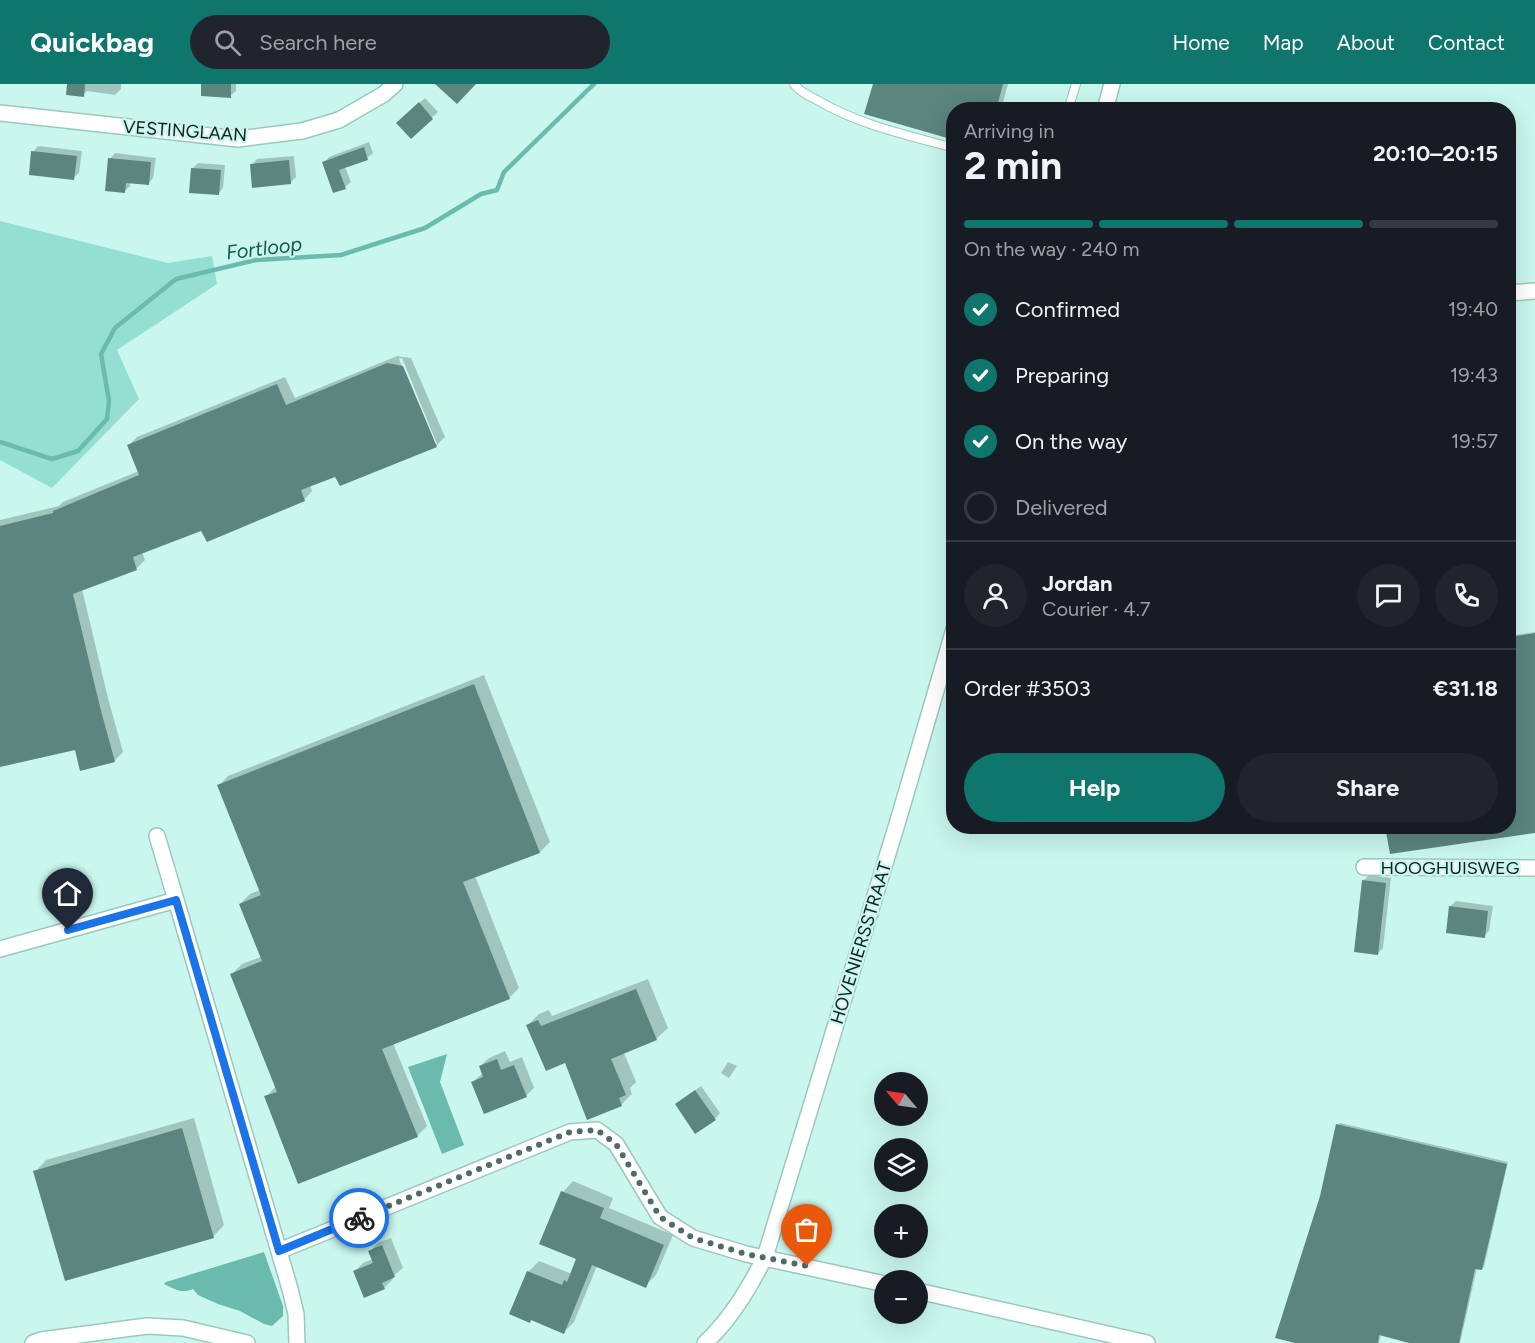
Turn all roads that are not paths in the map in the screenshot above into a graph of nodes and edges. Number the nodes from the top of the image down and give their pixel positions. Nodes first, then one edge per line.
1 (395, 84) edge
2 (794, 84) edge
3 (1076, 84) edge
4 (1112, 84) edge
5 (1070, 102) edge
6 (1107, 102) edge
7 (0, 113) edge
8 (946, 146) edge
9 (1535, 291) edge
10 (1516, 293) edge
11 (946, 656) edge
12 (157, 836) dead end
13 (1364, 867) dead end
14 (1535, 868) edge
15 (176, 900) junction
16 (0, 949) edge
17 (279, 1251) junction
18 (765, 1257) junction
19 (874, 1282) edge
20 (928, 1293) edge
21 (108, 1331) junction
22 (62, 1340) edge
23 (33, 1343) edge
24 (91, 1343) edge
25 (247, 1343) edge
26 (297, 1343) edge
27 (705, 1343) edge
28 (1146, 1343) edge

1 - 7 street, VESTINGLAAN
2 - 8 lane
3 - 5 lane
4 - 6 street
9 - 10 street
11 - 18 street, HOVENIERSSTRAAT
12 - 15 street
13 - 14 street, HOOGHUISWEG
15 - 16 street
15 - 17 street
17 - 18 street
17 - 26 street
18 - 19 street
18 - 27 street, HOVENIERSSTRAAT
20 - 28 street
21 - 22 street
21 - 24 street
21 - 25 street
22 - 23 street

